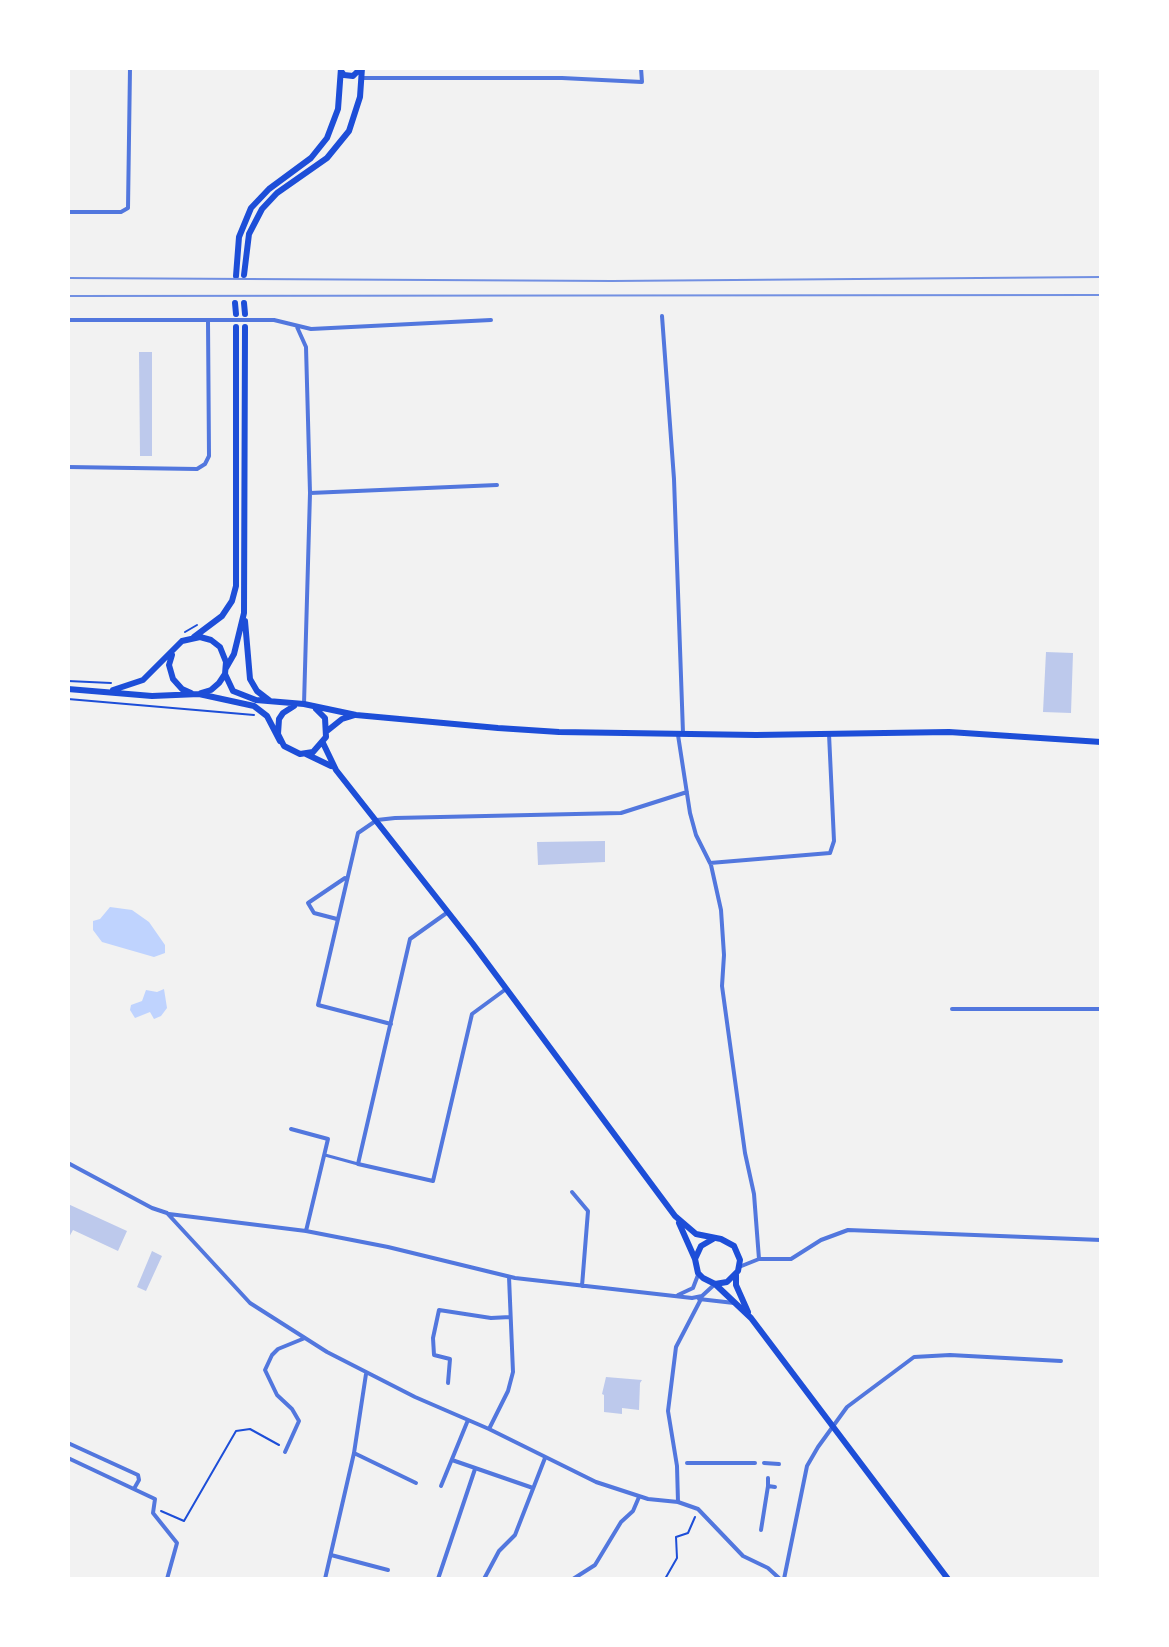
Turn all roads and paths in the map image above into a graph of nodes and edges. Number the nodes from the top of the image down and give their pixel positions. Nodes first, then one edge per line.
1 (130, 68) edge
2 (361, 68) edge
3 (641, 68) edge
4 (341, 70) edge
5 (362, 78) junction
6 (68, 212) edge
7 (235, 303) dead end
8 (244, 303) dead end
9 (236, 314) dead end
10 (245, 314) dead end
11 (662, 316) dead end
12 (68, 320) edge
13 (491, 320) dead end
14 (208, 321) junction
15 (236, 327) dead end
16 (245, 327) dead end
17 (297, 327) junction
18 (68, 467) edge
19 (497, 485) dead end
20 (310, 493) junction
21 (244, 613) junction
22 (202, 622) dead end
23 (183, 633) dead end
24 (194, 637) junction
25 (173, 651) junction
26 (225, 671) junction
27 (68, 681) edge
28 (121, 683) dead end
29 (68, 689) edge
30 (97, 691) junction
31 (197, 694) junction
32 (68, 699) edge
33 (273, 703) junction
34 (304, 704) junction
35 (295, 705) junction
36 (313, 707) junction
37 (356, 715) junction
38 (258, 716) dead end
39 (327, 731) junction
40 (680, 733) junction
41 (829, 734) junction
42 (280, 741) junction
43 (1101, 742) edge
44 (323, 743) junction
45 (306, 754) junction
46 (336, 770) junction
47 (687, 792) junction
48 (377, 820) junction
49 (710, 863) junction
50 (347, 876) junction
51 (448, 912) junction
52 (337, 919) junction
53 (506, 989) junction
54 (952, 1009) dead end
55 (1101, 1009) edge
56 (391, 1024) junction
57 (291, 1129) dead end
58 (325, 1155) junction
59 (68, 1163) edge
60 (358, 1164) junction
61 (572, 1192) dead end
62 (167, 1213) junction
63 (675, 1216) junction
64 (306, 1231) junction
65 (714, 1239) junction
66 (1101, 1240) edge
67 (695, 1259) junction
68 (759, 1259) junction
69 (739, 1267) junction
70 (698, 1273) junction
71 (736, 1275) junction
72 (509, 1277) junction
73 (715, 1284) junction
74 (582, 1286) junction
75 (667, 1295) junction
76 (692, 1298) junction
77 (701, 1299) junction
78 (736, 1304) junction
79 (510, 1317) junction
80 (751, 1318) junction
81 (305, 1338) junction
82 (1061, 1361) dead end
83 (366, 1373) junction
84 (448, 1383) dead end
85 (468, 1420) junction
86 (833, 1426) junction
87 (489, 1429) junction
88 (68, 1443) edge
89 (286, 1451) joint
90 (354, 1453) junction
91 (545, 1457) junction
92 (68, 1458) edge
93 (452, 1460) junction
94 (687, 1463) dead end
95 (755, 1463) dead end
96 (764, 1463) dead end
97 (779, 1464) dead end
98 (475, 1469) junction
99 (768, 1478) dead end
100 (416, 1483) dead end
101 (441, 1486) dead end
102 (768, 1486) junction
103 (135, 1487) junction
104 (775, 1487) dead end
105 (533, 1488) junction
106 (639, 1497) junction
107 (678, 1502) junction
108 (153, 1507) junction
109 (698, 1509) junction
110 (761, 1530) dead end
111 (331, 1555) junction
112 (388, 1570) dead end
113 (167, 1579) edge
114 (325, 1579) edge
115 (438, 1579) edge
116 (484, 1579) edge
117 (573, 1579) edge
118 (665, 1579) edge
119 (782, 1579) edge
120 (948, 1579) edge

1 - 6 street
2 - 4 main road
2 - 5 main road
3 - 5 street
4 - 5 main road
7 - 9 main road
8 - 10 main road
11 - 40 street
12 - 14 street
13 - 17 street
14 - 17 street
14 - 18 street
15 - 24 main road
16 - 21 main road
17 - 20 street
19 - 20 street
20 - 34 street
21 - 26 main road
21 - 33 main road
22 - 23 path
24 - 25 main road
24 - 26 main road
25 - 30 main road
25 - 31 main road
26 - 31 main road
26 - 33 main road
27 - 28 path
29 - 30 main road
30 - 31 main road
31 - 42 main road
32 - 38 path
33 - 35 main road
34 - 35 main road
34 - 36 main road
35 - 42 main road
36 - 37 main road
36 - 39 main road
37 - 39 main road
37 - 40 main road
39 - 44 main road
40 - 41 main road
40 - 47 street
41 - 43 main road
41 - 49 street
42 - 45 main road
44 - 45 main road
44 - 46 main road
45 - 46 main road
46 - 48 main road
47 - 48 street
47 - 49 street
48 - 50 street
48 - 51 main road
49 - 68 street
50 - 52 street
50 - 52 street
51 - 53 main road
51 - 56 street
52 - 56 street
53 - 60 street
53 - 63 main road
54 - 55 street
56 - 60 street
57 - 58 street
58 - 60 street
58 - 64 street
59 - 62 street
61 - 74 street
62 - 64 street
62 - 81 street
63 - 65 main road
63 - 67 main road
64 - 72 street
65 - 67 main road
65 - 69 main road
66 - 68 street
67 - 70 main road
68 - 69 street
69 - 71 main road
70 - 73 main road
70 - 75 street
71 - 73 main road
71 - 80 main road
72 - 74 street
72 - 79 street
73 - 76 street
73 - 78 main road
74 - 75 street
75 - 76 street
76 - 77 street
77 - 78 street
77 - 107 street
78 - 80 main road
79 - 84 street
79 - 87 street
80 - 86 main road
81 - 83 street
81 - 89 street
82 - 86 street
83 - 85 street
83 - 90 street
85 - 87 street
85 - 93 street
86 - 119 street
86 - 120 main road
87 - 91 street
88 - 103 street
89 - 108 path
90 - 100 street
90 - 111 street
91 - 105 street
91 - 106 street
92 - 103 street
93 - 98 street
93 - 101 street
94 - 95 street
96 - 97 street
98 - 105 street
98 - 115 street
99 - 102 street
102 - 104 street
102 - 110 street
103 - 108 street
105 - 116 street
106 - 107 street
106 - 117 street
107 - 109 street
108 - 113 street
109 - 118 path
109 - 119 street
111 - 112 street
111 - 114 street

